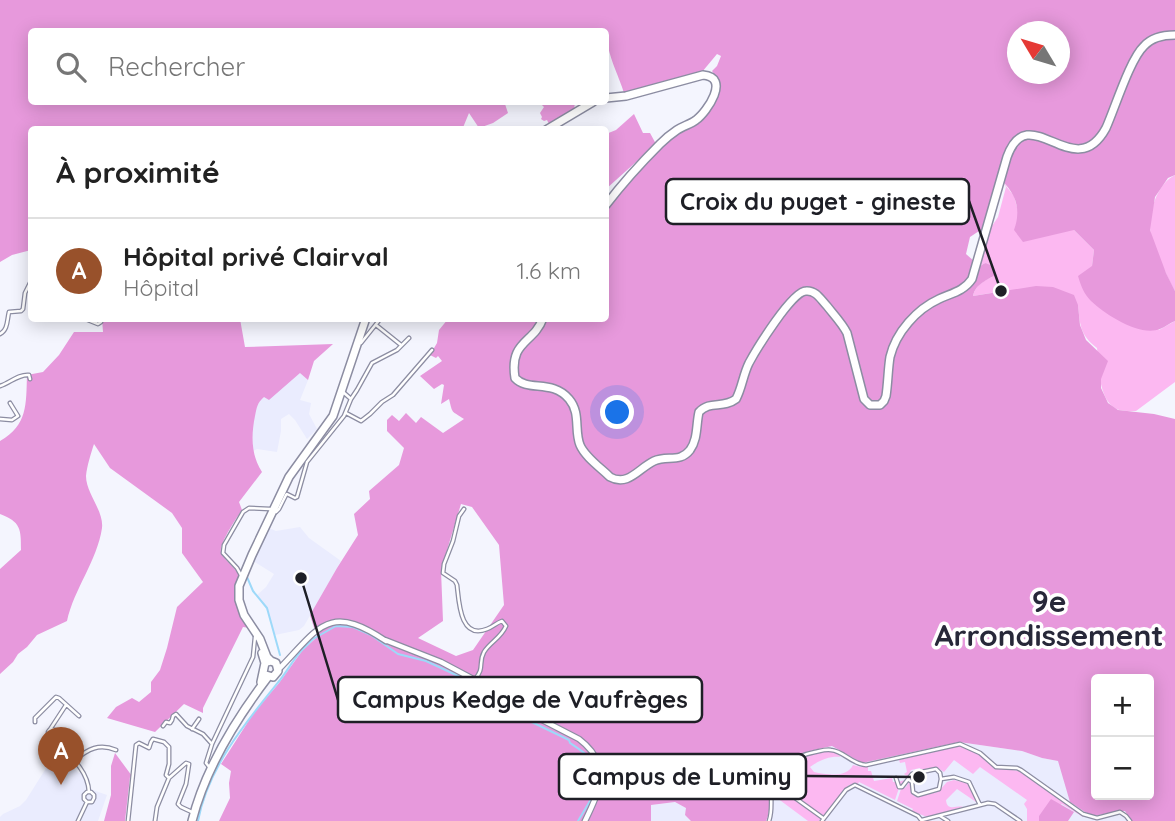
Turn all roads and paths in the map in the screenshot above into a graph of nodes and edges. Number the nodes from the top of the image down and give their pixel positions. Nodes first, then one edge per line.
1 (1175, 35) edge
2 (609, 98) edge
3 (588, 105) edge
4 (553, 126) edge
5 (609, 202) edge
6 (28, 286) edge
7 (26, 290) joint
8 (365, 322) edge
9 (378, 322) edge
10 (541, 322) edge
11 (376, 325) junction
12 (0, 334) edge
13 (409, 338) dead end
14 (357, 344) junction
15 (401, 346) junction
16 (432, 350) dead end
17 (30, 379) dead end
18 (0, 386) edge
19 (342, 391) junction
20 (351, 399) junction
21 (10, 403) dead end
22 (346, 413) junction
23 (0, 419) edge
24 (464, 509) dead end
25 (273, 511) junction
26 (242, 577) junction
27 (256, 636) junction
28 (273, 664) junction
29 (266, 675) junction
30 (475, 680) junction
31 (66, 705) junction
32 (79, 716) dead end
33 (199, 719) dead end
34 (35, 722) dead end
35 (163, 726) dead end
36 (192, 729) junction
37 (212, 744) junction
38 (116, 750) dead end
39 (74, 761) junction
40 (211, 769) junction
41 (777, 776) junction
42 (169, 778) junction
43 (896, 778) dead end
44 (908, 779) junction
45 (941, 779) junction
46 (89, 788) junction
47 (87, 802) junction
48 (980, 805) junction
49 (940, 816) junction
50 (192, 818) edge
51 (822, 819) edge
52 (77, 821) edge
53 (128, 821) edge
54 (155, 821) edge
55 (585, 821) edge
56 (769, 821) edge
57 (921, 821) edge
58 (948, 821) edge
59 (1020, 821) edge
60 (1130, 821) edge

1 - 10 main road
2 - 5 main road
3 - 4 main road
6 - 7 street
7 - 12 street
8 - 14 main road
9 - 11 street
11 - 14 street
11 - 15 street
13 - 15 street
14 - 19 main road
15 - 20 street
16 - 22 street
17 - 18 street
19 - 20 street
19 - 25 main road
20 - 22 street
21 - 23 street
22 - 25 street
24 - 30 street
25 - 26 main road
25 - 26 street
26 - 27 main road
27 - 28 main road
27 - 37 street
28 - 29 main road
28 - 29 main road
28 - 30 street
29 - 40 main road
30 - 55 street
31 - 32 street
31 - 34 street
31 - 39 street
33 - 36 street
35 - 36 street
36 - 37 street
37 - 40 street
38 - 39 street
39 - 46 street
40 - 50 main road
41 - 51 street
41 - 56 street
41 - 60 street
42 - 50 street
42 - 53 street
42 - 54 street
43 - 44 street
44 - 45 street
44 - 45 street
45 - 48 street
46 - 47 street
46 - 47 street
47 - 52 street
48 - 49 street
48 - 59 street
49 - 57 street
49 - 58 street
51 - 57 street

